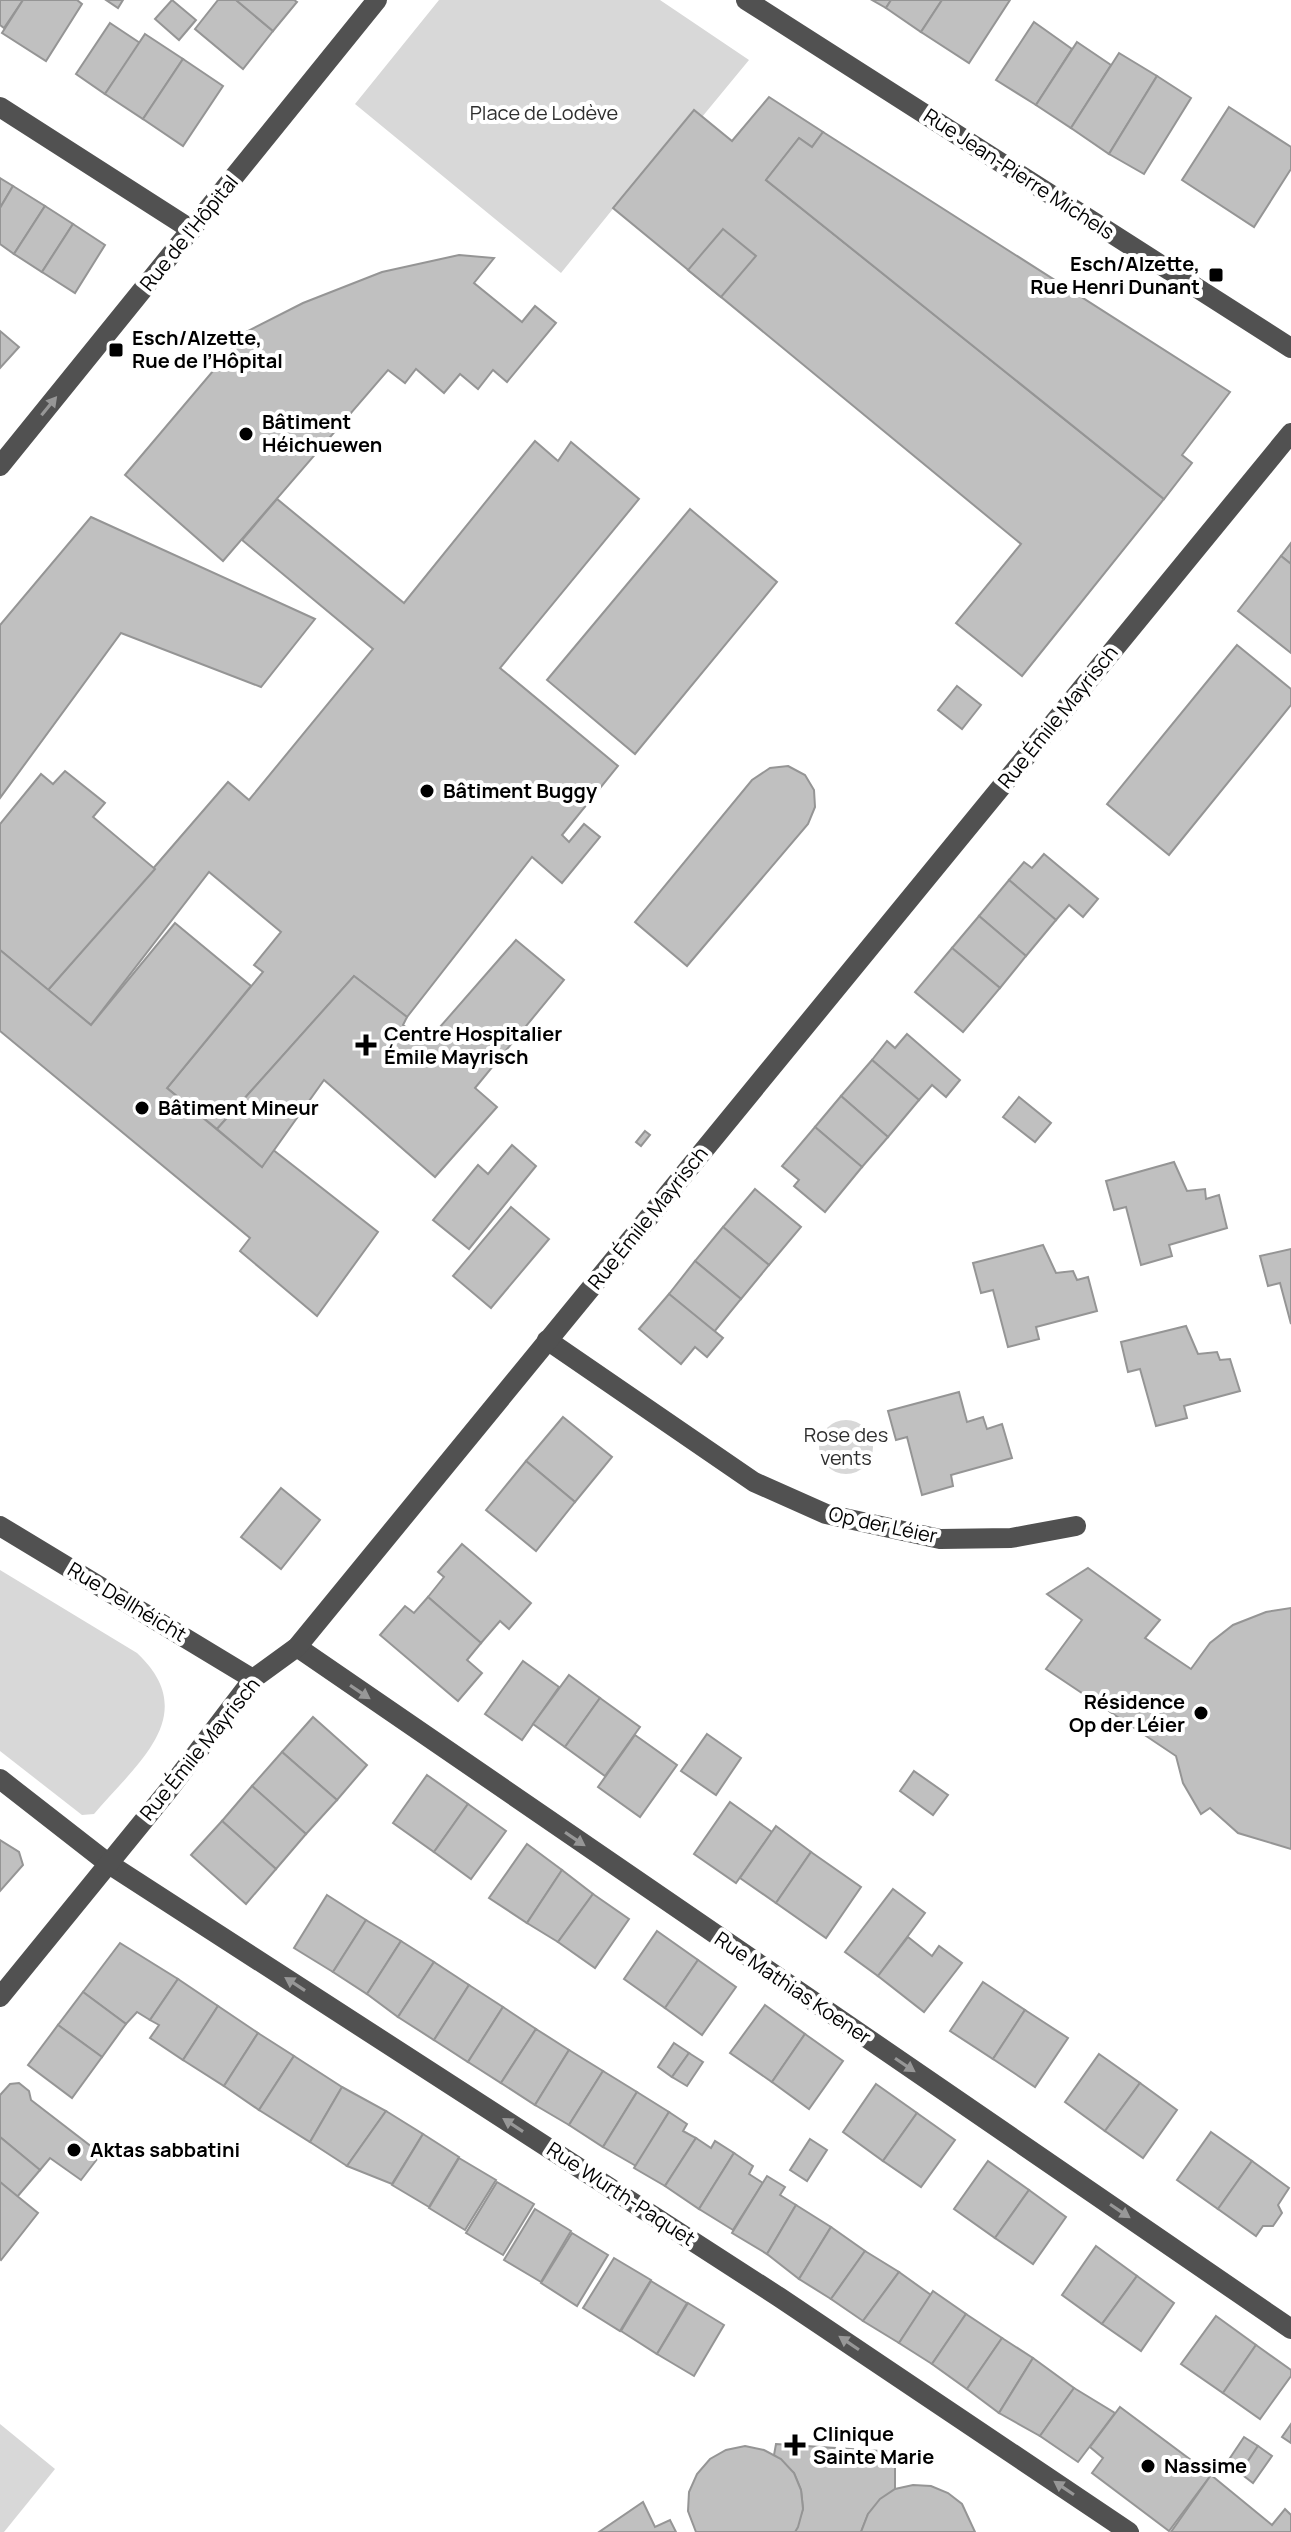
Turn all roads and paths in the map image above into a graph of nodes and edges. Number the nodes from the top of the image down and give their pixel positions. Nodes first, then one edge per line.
1 (377, 0) edge
2 (746, 0) edge
3 (0, 107) edge
4 (192, 230) junction
5 (1291, 348) edge
6 (1291, 433) edge
7 (0, 466) edge
8 (547, 1340) junction
9 (0, 1526) edge
10 (1076, 1526) dead end
11 (297, 1647) junction
12 (253, 1679) junction
13 (0, 1779) edge
14 (109, 1864) junction
15 (0, 1997) edge
16 (1291, 2329) edge
17 (1129, 2532) edge

1 - 4 street, Rue de l'Hôpital
2 - 5 street, Rue Jean-Pierre Michels
3 - 4 street
7 -> 4 street, Rue de l'Hôpital
6 - 8 street, Rue Émile Mayrisch
8 - 10 street, Op der Léier
8 - 11 street, Rue Émile Mayrisch
9 - 12 street, Rue Dellhéicht
11 - 12 street, Rue Émile Mayrisch
11 -> 16 street, Rue Mathias Koener
12 - 14 street, Rue Émile Mayrisch
13 - 14 street, Rue Wurth-Paquet
14 - 15 street, Rue Émile Mayrisch
17 -> 14 street, Rue Wurth-Paquet

